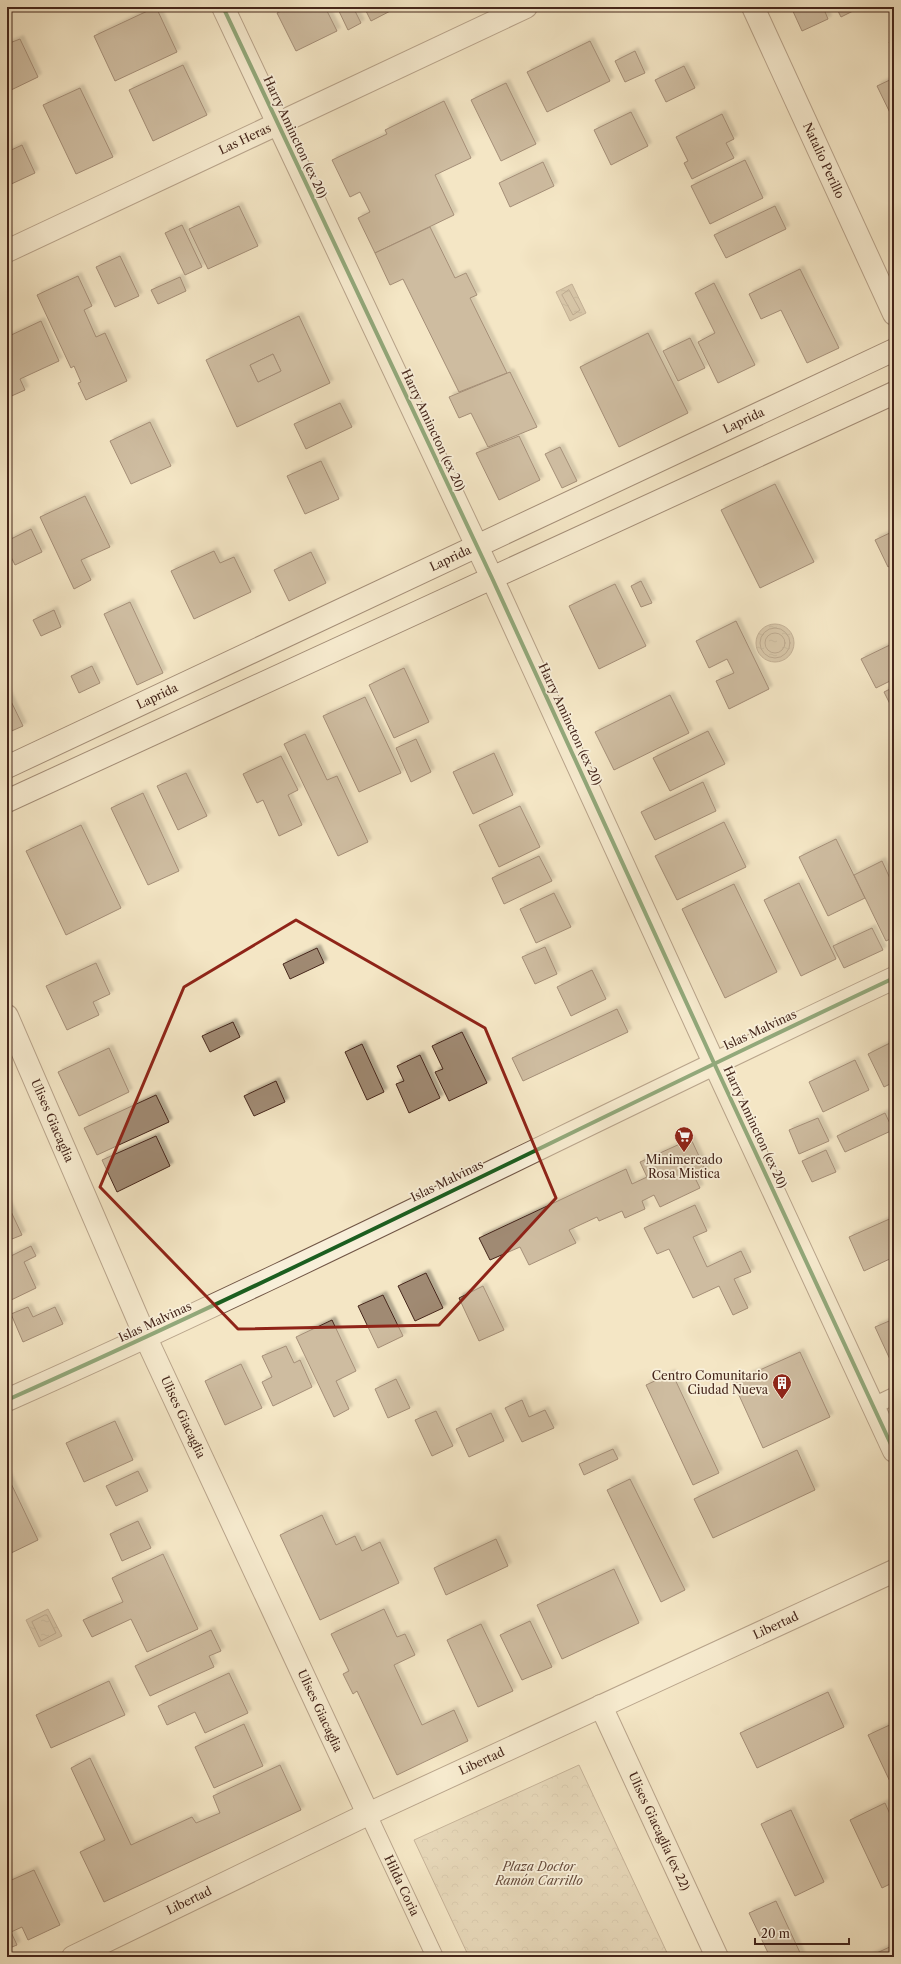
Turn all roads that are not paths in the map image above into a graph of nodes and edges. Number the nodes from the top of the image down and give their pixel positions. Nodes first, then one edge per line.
1 (223, 7) edge
2 (526, 7) edge
3 (753, 7) edge
4 (278, 124) junction
5 (7, 251) edge
6 (894, 314) edge
7 (894, 350) edge
8 (894, 393) edge
9 (477, 546) junction
10 (492, 578) junction
11 (7, 767) edge
12 (7, 801) edge
13 (894, 978) edge
14 (7, 1016) edge
15 (714, 1063) junction
16 (146, 1338) junction
17 (894, 1396) edge
18 (7, 1400) edge
19 (873, 1406) junction
20 (894, 1451) edge
21 (894, 1571) edge
22 (601, 1706) junction
23 (368, 1814) junction
24 (73, 1957) edge
25 (435, 1957) edge
26 (717, 1957) edge

1 - 4 street, Harry Amincton (ex 20)
2 - 4 street, Las Heras
3 - 6 street, Natalio Perillo
4 - 5 street, Las Heras
4 - 9 street, Harry Amincton (ex 20)
7 - 9 street, Laprida
8 - 10 street
9 - 10 street, Harry Amincton (ex 20)
9 - 11 street, Laprida
10 - 12 street
10 - 15 street, Harry Amincton (ex 20)
13 - 15 street, Islas Malvinas
14 - 16 street, Ulises Giacaglia
15 - 16 street, Islas Malvinas
15 - 19 street, Harry Amincton (ex 20)
16 - 18 street, Islas Malvinas
16 - 23 street, Ulises Giacaglia
17 - 19 lane
19 - 20 street, Harry Amincton (ex 20)
21 - 22 street, Libertad
22 - 23 street, Libertad
22 - 26 street, Ulises Giacaglia (ex 22)
23 - 24 street, Libertad
23 - 25 lane, Hilda Coria

